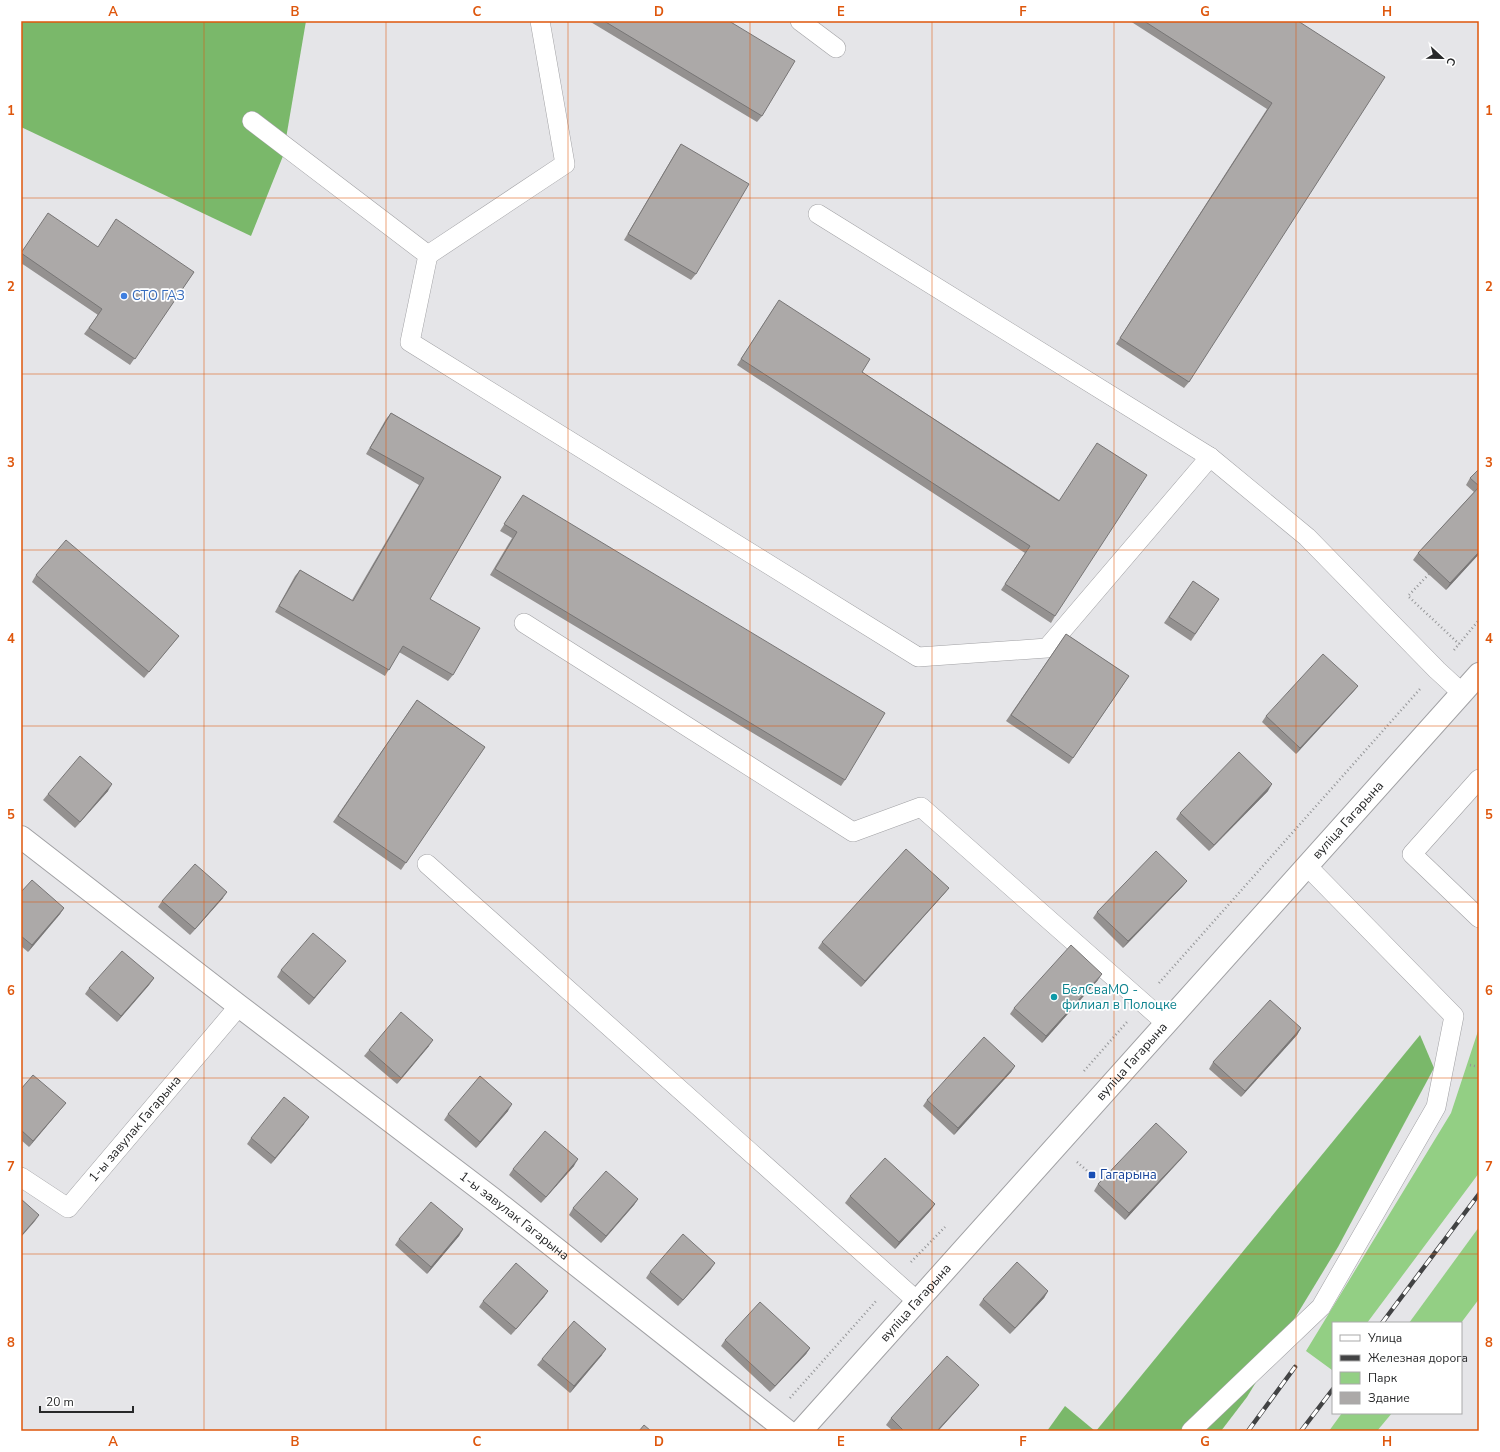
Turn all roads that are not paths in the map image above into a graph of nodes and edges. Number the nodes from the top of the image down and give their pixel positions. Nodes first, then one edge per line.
1 (540, 21) edge
2 (800, 21) edge
3 (836, 48) dead end
4 (252, 121) dead end
5 (818, 214) dead end
6 (428, 255) junction
7 (1210, 457) junction
8 (524, 623) dead end
9 (1479, 674) edge
10 (1462, 693) junction
11 (1479, 779) edge
12 (21, 837) edge
13 (427, 864) dead end
14 (1307, 866) junction
15 (1479, 918) edge
16 (238, 1006) junction
17 (1166, 1023) junction
18 (21, 1178) edge
19 (917, 1301) junction
20 (779, 1425) edge
21 (801, 1431) edge
22 (1191, 1431) edge

1 - 6 lane
2 - 3 lane
4 - 6 lane
5 - 7 lane
6 - 7 lane
7 - 10 lane
8 - 17 lane
9 - 10 main road, вуліца Гагарына
10 - 14 main road, вуліца Гагарына
11 - 15 lane
12 - 16 main road, 1-ы завулак Гагарына
13 - 19 lane
14 - 17 main road, вуліца Гагарына
14 - 22 lane
16 - 18 lane, 1-ы завулак Гагарына
16 - 20 main road, 1-ы завулак Гагарына
17 - 19 main road, вуліца Гагарына
19 - 21 main road, вуліца Гагарына

